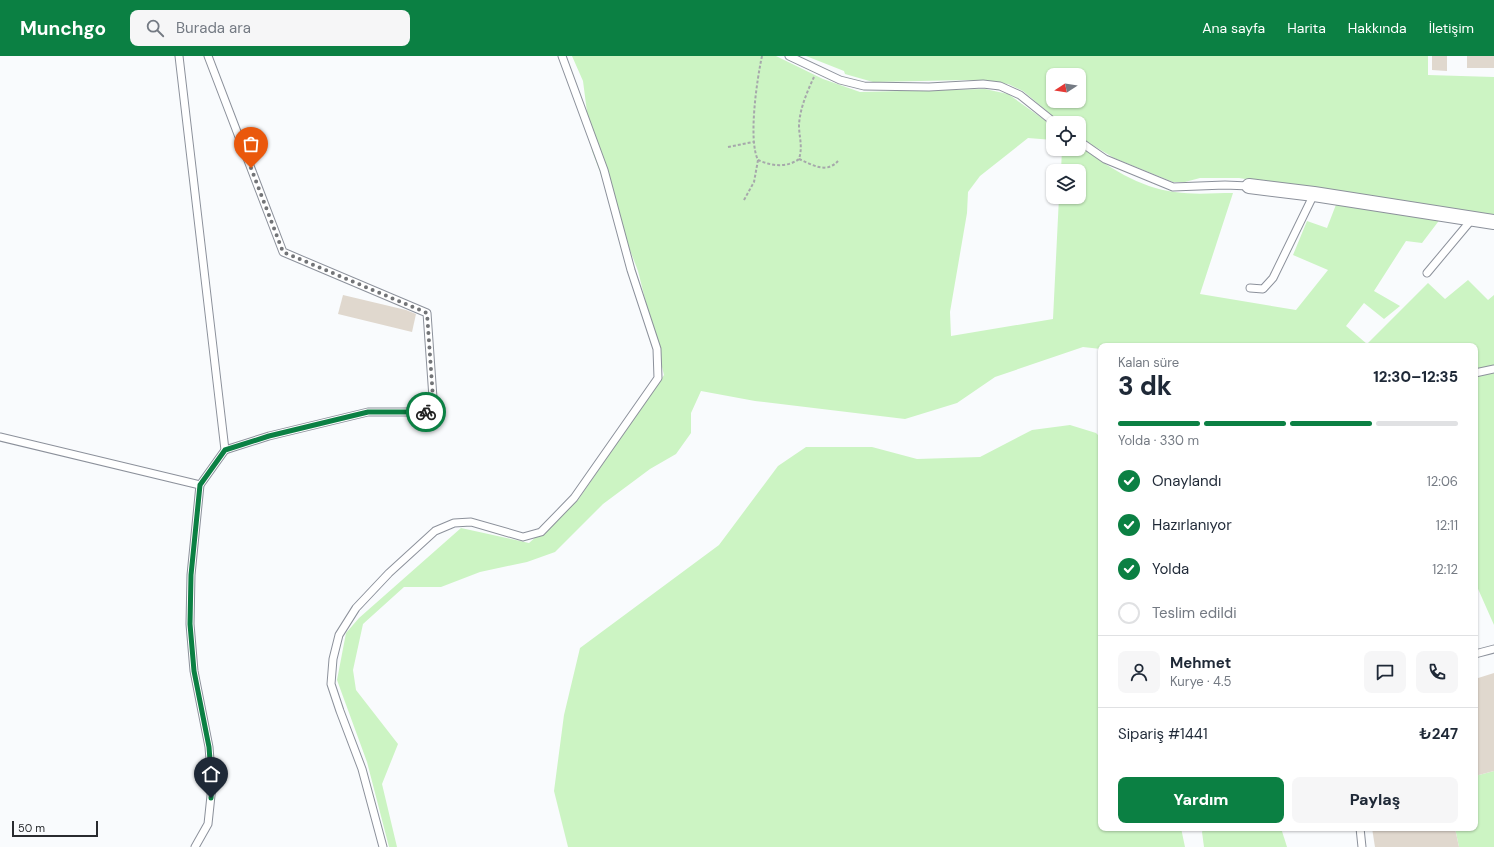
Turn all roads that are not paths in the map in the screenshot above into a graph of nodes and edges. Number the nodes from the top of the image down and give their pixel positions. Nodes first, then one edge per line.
1 (179, 56) edge
2 (208, 56) edge
3 (562, 56) edge
4 (789, 56) edge
5 (1046, 116) edge
6 (1086, 146) edge
7 (1249, 186) joint
8 (1314, 194) junction
9 (1474, 218) junction
10 (1494, 222) edge
11 (1427, 273) dead end
12 (1250, 288) dead end
13 (1494, 369) edge
14 (1478, 372) edge
15 (0, 437) edge
16 (225, 450) junction
17 (200, 485) junction
18 (1494, 648) edge
19 (1478, 653) edge
20 (1360, 831) edge
21 (196, 847) edge
22 (383, 847) edge
23 (1362, 847) edge

1 - 16 lane
2 - 16 lane
3 - 22 lane
4 - 5 lane
6 - 7 lane
7 - 8 street
8 - 9 street
8 - 12 lane
9 - 10 street
9 - 11 lane
13 - 14 lane
15 - 17 lane
16 - 17 lane
17 - 21 lane
18 - 19 lane
20 - 23 lane

